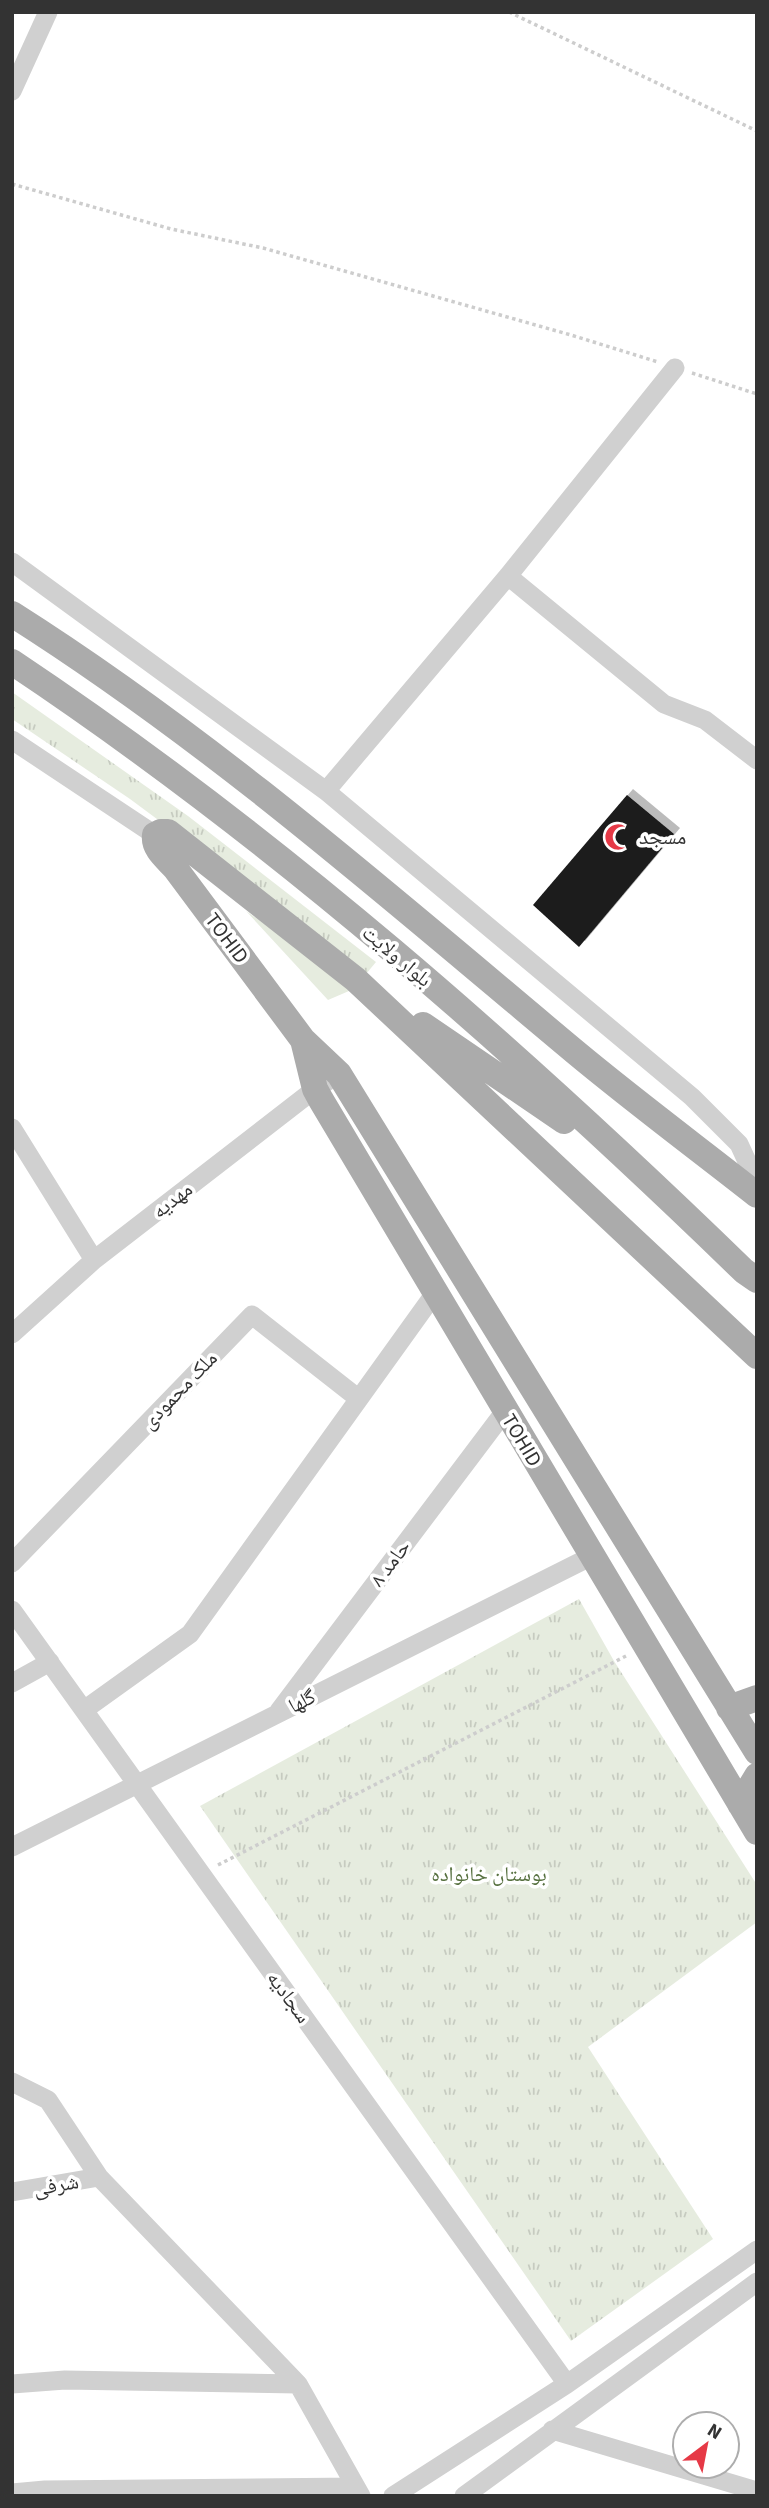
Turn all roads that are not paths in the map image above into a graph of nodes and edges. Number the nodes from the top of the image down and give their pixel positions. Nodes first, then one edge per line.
1 (48, 12) edge
2 (12, 91) edge
3 (675, 368) road end
4 (12, 562) edge
5 (508, 576) junction
6 (12, 614) edge
7 (12, 662) edge
8 (12, 740) edge
9 (757, 760) edge
10 (326, 791) junction
11 (155, 835) junction
12 (355, 979) junction
13 (303, 1040) junction
14 (339, 1074) junction
15 (315, 1089) junction
16 (12, 1128) edge
17 (649, 1179) junction
18 (757, 1183) edge
19 (757, 1195) edge
20 (93, 1261) junction
21 (757, 1280) edge
22 (435, 1293) junction
23 (12, 1334) edge
24 (757, 1356) edge
25 (359, 1399) junction
26 (505, 1411) junction
27 (592, 1556) junction
28 (12, 1563) edge
29 (12, 1610) edge
30 (50, 1662) junction
31 (12, 1683) edge
32 (757, 1698) edge
33 (729, 1708) junction
34 (84, 1710) junction
35 (276, 1714) junction
36 (757, 1752) edge
37 (757, 1776) edge
38 (137, 1784) junction
39 (740, 1804) junction
40 (757, 1832) edge
41 (12, 1847) edge
42 (12, 2082) edge
43 (100, 2177) junction
44 (12, 2192) edge
45 (757, 2250) edge
46 (757, 2282) edge
47 (12, 2384) edge
48 (298, 2384) junction
49 (567, 2384) junction
50 (552, 2430) junction
51 (358, 2491) edge
52 (757, 2491) edge
53 (12, 2493) edge
54 (393, 2496) edge
55 (464, 2496) edge

1 - 2 street
3 - 5 street
4 - 10 street
5 - 9 street
5 - 10 street
6 - 19 main road, بلوار ولایت
7 - 17 main road, بلوار ولایت
8 - 11 street
10 - 18 street
11 - 12 main road
11 - 13 main road, TOHID
12 - 17 main road
12 - 24 main road
13 - 14 main road, TOHID
13 - 15 main road, TOHID
14 - 15 street, مهدیه
14 - 33 main road, TOHID
15 - 20 street, مهدیه
15 - 22 main road, TOHID
16 - 20 street
17 - 21 main road, بلوار ولایت
20 - 23 street, مهدیه
22 - 25 street
22 - 26 main road, TOHID
25 - 28 street, ملک محمودی
25 - 34 street
26 - 27 main road, TOHID
26 - 35 street, حامد ۸
27 - 35 street, گلها
27 - 39 main road, TOHID
29 - 30 street, سجادیه
30 - 31 street
30 - 34 street, سجادیه
32 - 33 main road
33 - 36 main road, TOHID
34 - 38 street, سجادیه
35 - 38 street, گلها
37 - 39 main road
38 - 41 street, گلها
38 - 49 street, سجادیه
39 - 40 main road, TOHID
42 - 43 street
43 - 44 street, شرفی
43 - 48 street
45 - 49 street
46 - 50 street
47 - 48 street
48 - 51 street
49 - 54 street
50 - 52 street
50 - 55 street
51 - 53 street

